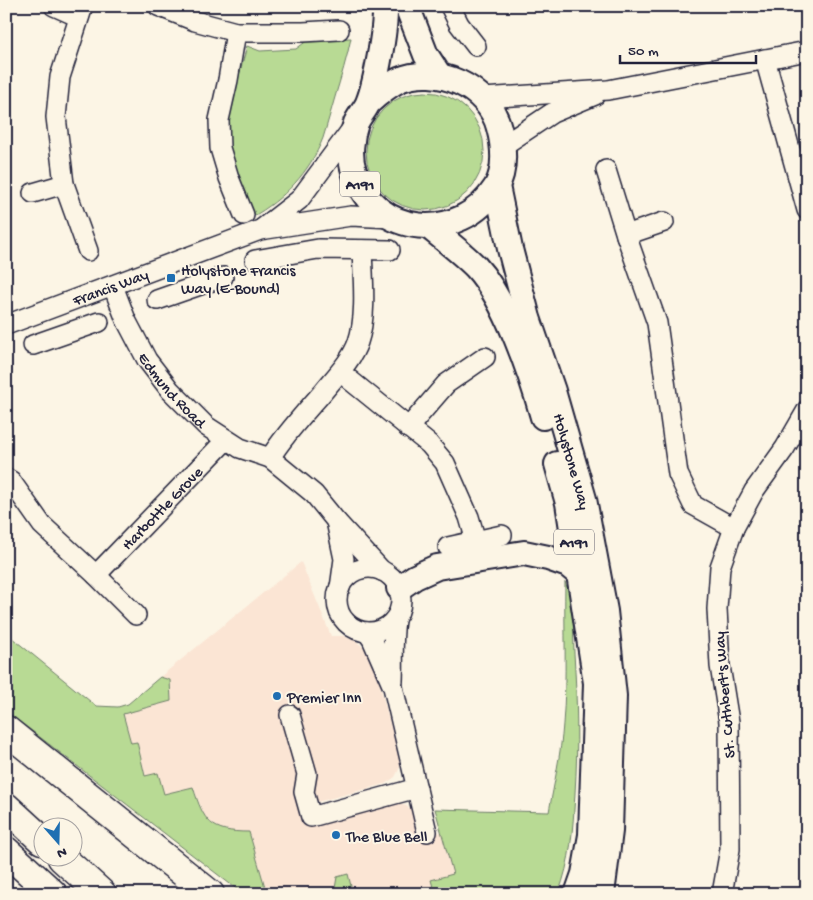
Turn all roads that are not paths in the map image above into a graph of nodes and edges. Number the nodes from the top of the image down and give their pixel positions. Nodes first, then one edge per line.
1 (54, 6) edge
2 (158, 6) edge
3 (384, 6) edge
4 (407, 6) edge
5 (450, 6) edge
6 (81, 11) edge
7 (339, 30) dead end
8 (236, 32) junction
9 (476, 46) dead end
10 (807, 51) edge
11 (765, 59) junction
12 (438, 75) junction
13 (608, 90) junction
14 (483, 98) junction
15 (368, 103) junction
16 (356, 123) junction
17 (504, 144) junction
18 (606, 170) dead end
19 (64, 184) junction
20 (497, 186) junction
21 (33, 193) dead end
22 (806, 200) edge
23 (244, 215) dead end
24 (392, 218) junction
25 (664, 222) dead end
26 (429, 227) junction
27 (260, 230) junction
28 (626, 235) junction
29 (362, 250) junction
30 (390, 250) dead end
31 (88, 251) dead end
32 (198, 254) junction
33 (255, 260) dead end
34 (113, 286) junction
35 (157, 300) dead end
36 (51, 310) junction
37 (99, 322) dead end
38 (6, 325) edge
39 (61, 336) junction
40 (33, 345) dead end
41 (485, 358) dead end
42 (340, 372) junction
43 (807, 410) edge
44 (408, 428) junction
45 (226, 440) junction
46 (270, 458) junction
47 (6, 478) edge
48 (336, 521) junction
49 (734, 528) junction
50 (502, 535) dead end
51 (476, 541) junction
52 (448, 547) dead end
53 (382, 571) junction
54 (96, 575) junction
55 (580, 575) junction
56 (340, 588) junction
57 (398, 588) junction
58 (136, 615) dead end
59 (394, 620) junction
60 (367, 632) junction
61 (393, 687) junction
62 (290, 715) dead end
63 (6, 730) edge
64 (417, 788) junction
65 (6, 807) edge
66 (32, 831) edge
67 (427, 832) dead end
68 (6, 851) edge
69 (73, 868) edge
70 (53, 894) edge
71 (102, 894) edge
72 (210, 894) edge
73 (577, 894) edge
74 (602, 894) edge
75 (722, 894) edge

1 - 6 street
2 - 8 street
3 - 15 main road, Holystone Way / A191
4 - 12 main road
5 - 9 street
6 - 19 street
7 - 8 street
8 - 23 street
10 - 11 street
11 - 13 street
11 - 22 street
12 - 14 main road, Holystone Way / A191
12 - 15 main road, Holystone Way / A191
13 - 14 street
13 - 17 street
14 - 17 main road, Holystone Way / A191
15 - 16 main road, Holystone Way / A191
16 - 24 main road, Holystone Way / A191
16 - 27 street, Francis Way
17 - 20 main road, Holystone Way / A191
18 - 28 street
19 - 21 street
19 - 31 street
20 - 26 main road, Holystone Way / A191
20 - 74 main road, Holystone Way / A191
24 - 26 main road, Holystone Way / A191
24 - 27 street, Francis Way
25 - 28 street
26 - 55 main road, Holystone Way / A191
27 - 32 street, Francis Way
28 - 49 street
29 - 30 street
29 - 33 street
29 - 42 street
32 - 34 street, Francis Way
32 - 35 street, Francis Way
34 - 36 street, Francis Way
34 - 45 street, Edmund Road
36 - 38 street, Francis Way
36 - 39 street, Francis Way
37 - 39 street, Francis Way
39 - 40 street, Francis Way
41 - 44 street
42 - 44 street
42 - 46 street
43 - 49 street, St. Cuthbert's Way
44 - 51 street
45 - 46 street, Edmund Road
45 - 54 street, Harbottle Grove
46 - 48 street, Edmund Road
47 - 54 street
48 - 53 street, Edmund Road
48 - 56 street, Edmund Road
49 - 75 street, St. Cuthbert's Way
50 - 51 street
51 - 52 street
53 - 56 street
53 - 57 street, Edmund Road
54 - 58 street
55 - 57 main road
55 - 73 main road, Holystone Way / A191
56 - 60 street, Edmund Road
57 - 59 street
59 - 60 street
59 - 61 street
60 - 61 street
61 - 64 street
62 - 64 street
63 - 72 highway
64 - 67 street
65 - 66 highway
68 - 70 highway
69 - 71 highway

